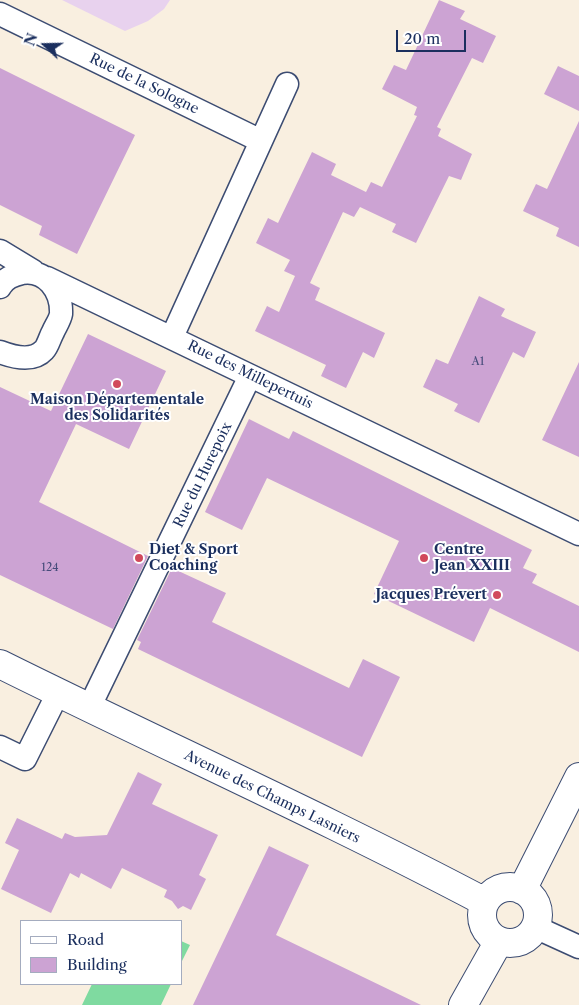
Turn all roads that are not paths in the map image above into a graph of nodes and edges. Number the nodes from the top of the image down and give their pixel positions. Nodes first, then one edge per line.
1 (0, 14) edge
2 (287, 84) dead end
3 (261, 141) junction
4 (0, 251) edge
5 (40, 274) junction
6 (0, 287) edge
7 (172, 337) junction
8 (0, 352) edge
9 (250, 376) junction
10 (579, 534) edge
11 (0, 664) edge
12 (58, 693) junction
13 (89, 708) junction
14 (0, 747) edge
15 (579, 777) edge
16 (522, 890) junction
17 (485, 902) junction
18 (535, 927) junction
19 (499, 941) junction
20 (579, 946) edge
21 (463, 1005) edge

1 - 3 street, Rue de la Sologne
2 - 3 street, Rue des Millepertuis
3 - 7 street, Rue des Millepertuis
4 - 5 street
5 - 6 street
5 - 7 street
5 - 8 street
7 - 9 street, Rue des Millepertuis
9 - 10 street, Rue des Millepertuis
9 - 13 street, Rue du Hurepoix
11 - 12 street, Avenue des Champs Lasniers
12 - 13 street, Avenue des Champs Lasniers
12 - 14 street
13 - 17 street, Avenue des Champs Lasniers
15 - 16 street
16 - 17 street
16 - 18 street
17 - 19 street
18 - 19 street
18 - 20 street
19 - 21 street

